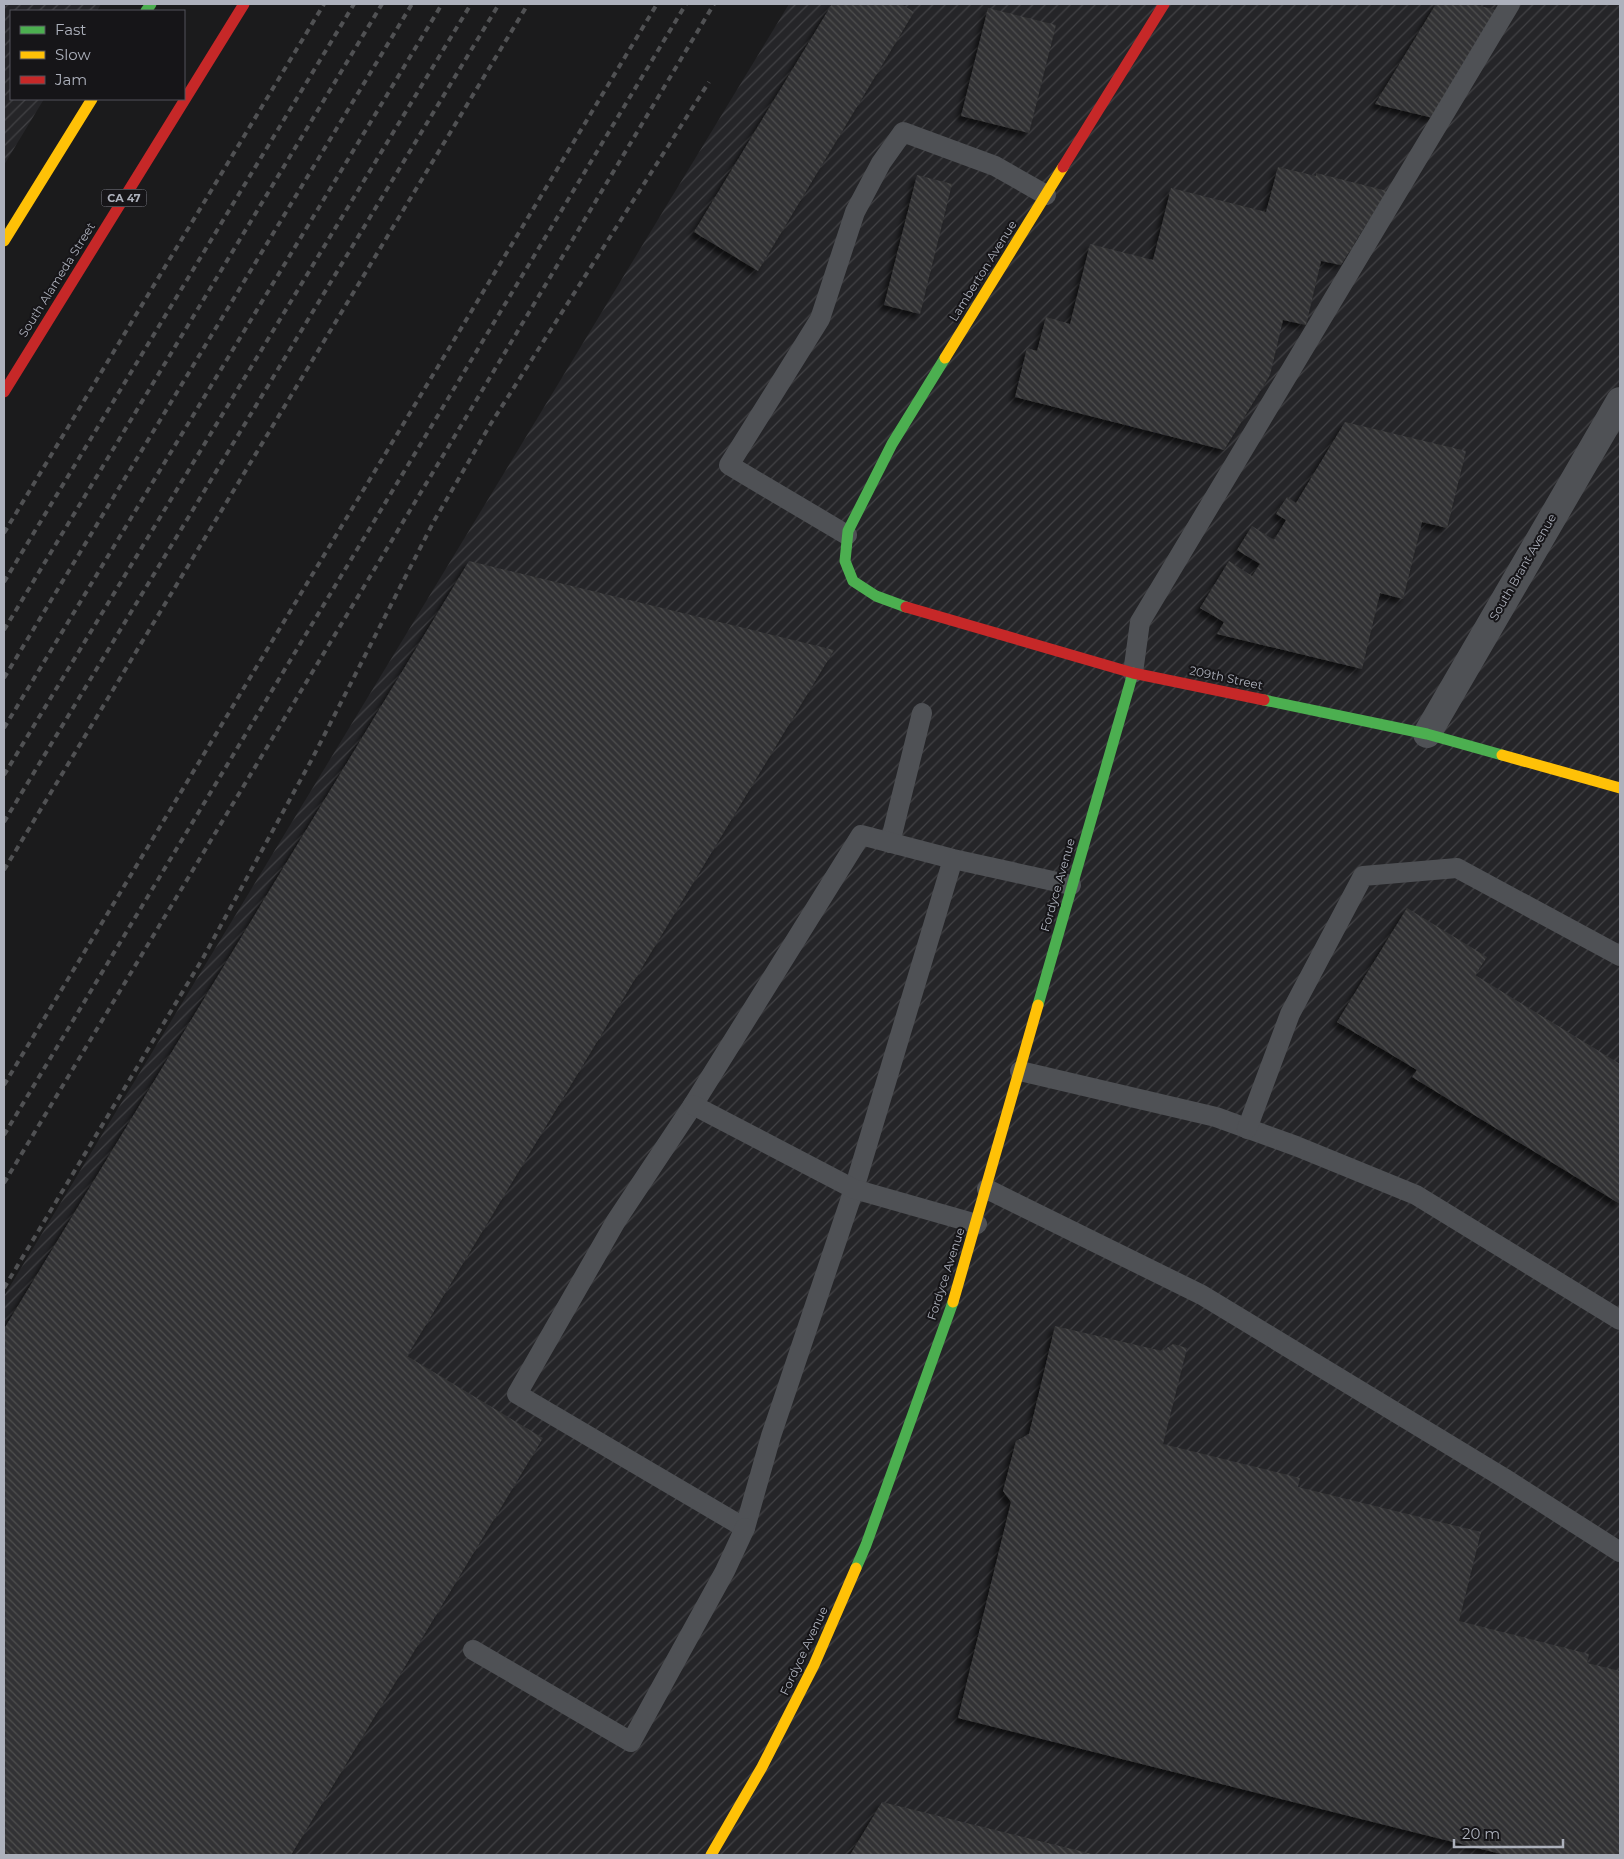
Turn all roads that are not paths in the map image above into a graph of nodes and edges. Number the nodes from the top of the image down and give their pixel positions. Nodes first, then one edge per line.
1 (244, 4) edge
2 (1164, 4) edge
3 (1510, 4) edge
4 (185, 99) edge
5 (91, 100) edge
6 (185, 100) edge
7 (1046, 195) junction
8 (4, 241) edge
9 (4, 392) edge
10 (1620, 401) edge
11 (847, 535) junction
12 (845, 561) joint
13 (1133, 673) junction
14 (922, 713) dead end
15 (1427, 734) junction
16 (1620, 788) edge
17 (890, 843) junction
18 (952, 859) junction
19 (1071, 885) junction
20 (1620, 956) edge
21 (1020, 1071) junction
22 (693, 1105) junction
23 (1247, 1129) junction
24 (854, 1189) junction
25 (987, 1189) junction
26 (977, 1224) junction
27 (1620, 1320) edge
28 (745, 1528) junction
29 (1620, 1552) edge
30 (473, 1650) dead end
31 (711, 1855) edge

1 - 4 street, South Alameda Street / CA 47
2 - 7 street, Lamberton Avenue
3 - 13 lane
5 - 8 street
6 - 9 street, South Alameda Street / CA 47
7 - 11 street, Lamberton Avenue
7 - 11 lane
10 - 15 street, South Brant Avenue
11 - 12 street, Lamberton Avenue
12 - 13 street, 209th Street
13 - 15 street, 209th Street
13 - 19 street, Fordyce Avenue
14 - 17 lane
15 - 16 street, 209th Street
17 - 18 lane
17 - 22 lane
18 - 19 lane
18 - 24 lane
19 - 21 street, Fordyce Avenue
20 - 23 lane
21 - 23 lane
21 - 25 street, Fordyce Avenue
22 - 24 lane
22 - 28 lane
23 - 27 lane
24 - 26 lane
24 - 28 lane
25 - 26 street, Fordyce Avenue
25 - 29 lane
26 - 31 street, Fordyce Avenue
28 - 30 lane

